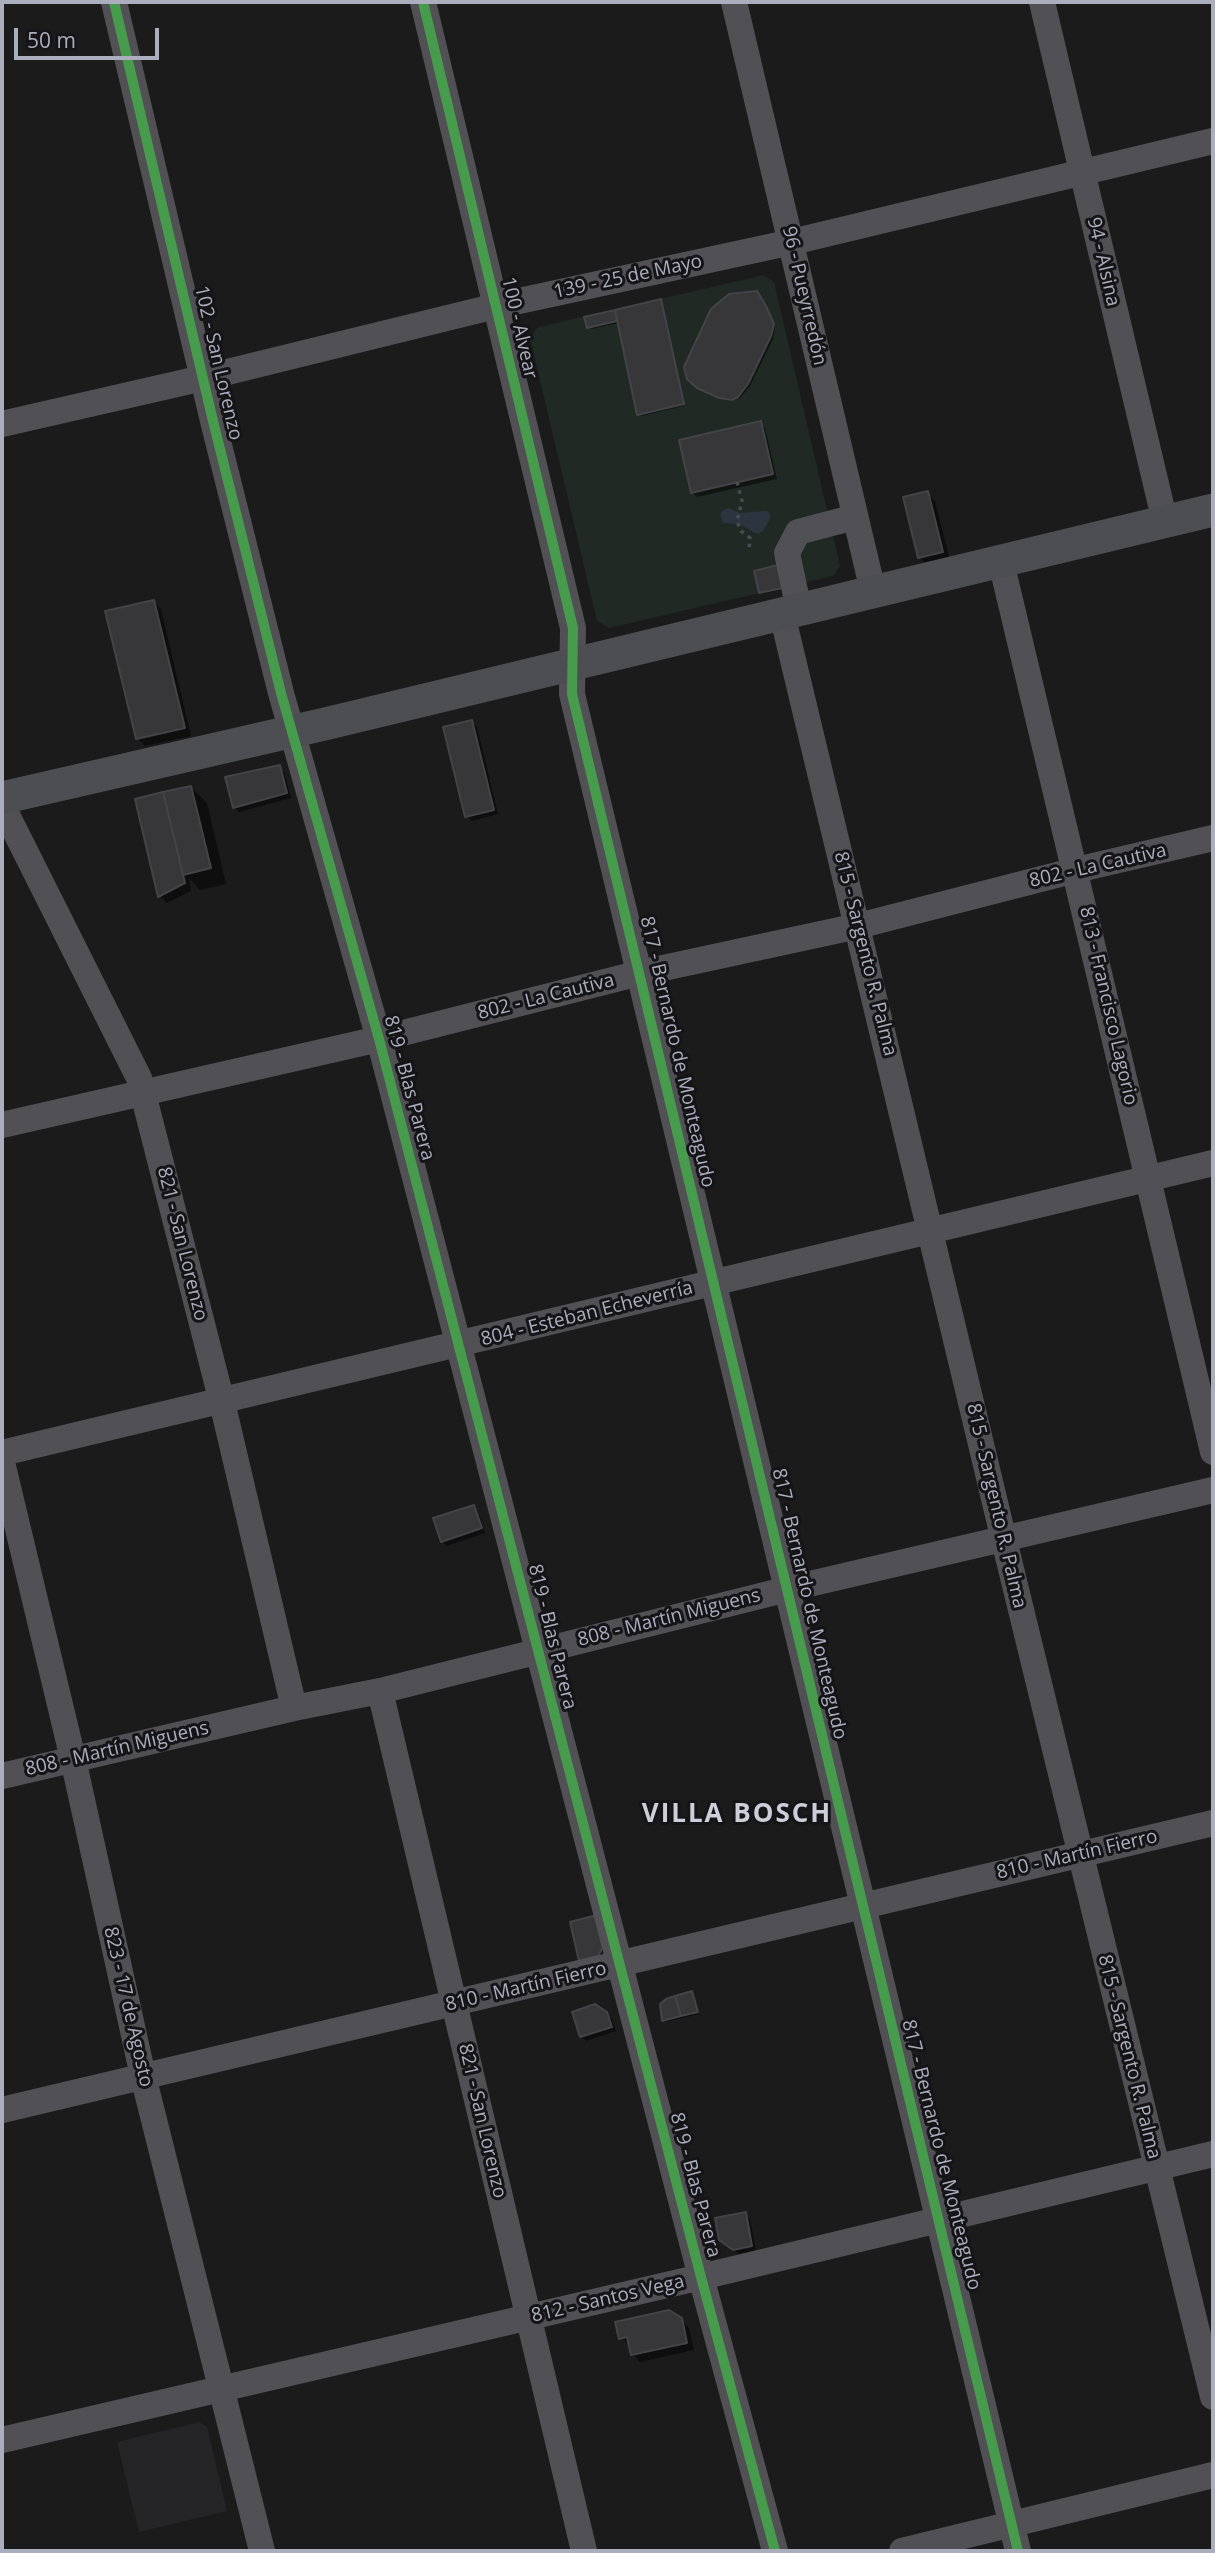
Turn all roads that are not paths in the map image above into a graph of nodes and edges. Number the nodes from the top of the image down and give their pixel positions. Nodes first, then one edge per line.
1 (114, 2) edge
2 (423, 2) edge
3 (734, 2) edge
4 (1042, 2) edge
5 (1213, 141) edge
6 (1082, 172) junction
7 (792, 242) junction
8 (496, 306) junction
9 (204, 378) junction
10 (2, 424) edge
11 (1213, 512) edge
12 (855, 517) junction
13 (1165, 522) junction
14 (1001, 562) junction
15 (873, 591) junction
16 (791, 612) junction
17 (571, 664) junction
18 (294, 731) junction
19 (2, 798) edge
20 (2, 805) edge
21 (1213, 838) edge
22 (1076, 870) junction
23 (858, 926) junction
24 (640, 973) junction
25 (379, 1039) junction
26 (144, 1091) junction
27 (2, 1125) edge
28 (1213, 1163) edge
29 (1149, 1178) junction
30 (931, 1231) junction
31 (714, 1284) junction
32 (458, 1345) junction
33 (222, 1402) junction
34 (1213, 1452) edge
35 (2, 1453) edge
36 (2, 1462) edge
37 (1213, 1490) edge
38 (1004, 1540) junction
39 (788, 1589) junction
40 (538, 1651) junction
41 (380, 1691) junction
42 (295, 1708) junction
43 (73, 1759) junction
44 (2, 1776) edge
45 (1213, 1823) edge
46 (1081, 1855) junction
47 (862, 1905) junction
48 (620, 1965) junction
49 (454, 2004) junction
50 (143, 2076) junction
51 (2, 2110) edge
52 (1213, 2154) edge
53 (1156, 2168) junction
54 (939, 2218) junction
55 (701, 2277) junction
56 (528, 2317) junction
57 (222, 2388) junction
58 (1213, 2397) edge
59 (2, 2440) edge
60 (1213, 2475) edge
61 (1011, 2524) junction
62 (262, 2551) edge
63 (584, 2551) edge
64 (775, 2551) edge
65 (902, 2551) edge
66 (1018, 2551) edge

1 - 9 street, 102 - San Lorenzo
2 - 8 street, 100 - Alvear
3 - 7 street, 96 - Pueyrredón
4 - 6 street, 94 - Alsina
5 - 6 street, 139 - 25 de Mayo
6 - 7 street, 139 - 25 de Mayo
6 - 13 street, 94 - Alsina
7 - 8 street, 139 - 25 de Mayo
7 - 12 street, 96 - Pueyrredón
8 - 9 street, 139 - 25 de Mayo
8 - 17 street, 100 - Alvear
9 - 10 street, 139 - 25 de Mayo
9 - 18 street, 102 - San Lorenzo
11 - 13 main road
12 - 15 street, 96 - Pueyrredón
12 - 16 street, 815 - Sargento R. Palma
13 - 14 main road
14 - 15 main road
14 - 22 street, 813 - Francisco Lagorio
15 - 16 main road
16 - 17 main road
16 - 23 street, 815 - Sargento R. Palma
17 - 18 main road
17 - 24 street, 817 - Bernardo de Monteagudo
18 - 19 main road
18 - 25 street, 819 - Blas Parera
20 - 26 street, 821 - San Lorenzo
21 - 22 street, 802 - La Cautiva
22 - 23 street, 802 - La Cautiva
22 - 29 street, 813 - Francisco Lagorio
23 - 24 street, 802 - La Cautiva
23 - 30 street, 815 - Sargento R. Palma
24 - 25 street, 802 - La Cautiva
24 - 31 street, 817 - Bernardo de Monteagudo
25 - 26 street, 802 - La Cautiva
25 - 32 street, 819 - Blas Parera
26 - 27 street, 802 - La Cautiva
26 - 33 street, 821 - San Lorenzo
28 - 29 street, 804 - Esteban Echeverría
29 - 30 street, 804 - Esteban Echeverría
29 - 34 street, 813 - Francisco Lagorio
30 - 31 street, 804 - Esteban Echeverría
30 - 38 street, 815 - Sargento R. Palma
31 - 32 street, 804 - Esteban Echeverría
31 - 39 street, 817 - Bernardo de Monteagudo
32 - 33 street, 804 - Esteban Echeverría
32 - 40 street, 819 - Blas Parera
33 - 35 street, 804 - Esteban Echeverría
33 - 42 street, 821 - San Lorenzo
36 - 43 street, 823 - 17 de Agosto
37 - 38 street, 808 - Martín Miguens
38 - 39 street, 808 - Martín Miguens
38 - 46 street, 815 - Sargento R. Palma
39 - 40 street, 808 - Martín Miguens
39 - 47 street, 817 - Bernardo de Monteagudo
40 - 41 street, 808 - Martín Miguens
40 - 48 street, 819 - Blas Parera
41 - 42 street, 808 - Martín Miguens
41 - 49 street, 821 - San Lorenzo
42 - 43 street, 808 - Martín Miguens
43 - 44 street, 808 - Martín Miguens
43 - 50 street, 823 - 17 de Agosto
45 - 46 street, 810 - Martín Fierro
46 - 47 street, 810 - Martín Fierro
46 - 53 street, 815 - Sargento R. Palma
47 - 48 street, 810 - Martín Fierro
47 - 54 street, 817 - Bernardo de Monteagudo
48 - 49 street, 810 - Martín Fierro
48 - 55 street, 819 - Blas Parera
49 - 50 street, 810 - Martín Fierro
49 - 56 street, 821 - San Lorenzo
50 - 51 street, 810 - Martín Fierro
50 - 57 street, 823 - 17 de Agosto
52 - 53 street, 812 - Santos Vega
53 - 54 street, 812 - Santos Vega
53 - 58 street, 815 - Sargento R. Palma
54 - 55 street, 812 - Santos Vega
54 - 61 street, 817 - Bernardo de Monteagudo
55 - 56 street, 812 - Santos Vega
55 - 64 street, 819 - Blas Parera
56 - 57 street, 812 - Santos Vega
56 - 63 street, 821 - San Lorenzo
57 - 59 street, 812 - Santos Vega
57 - 62 street, 823 - 17 de Agosto
60 - 61 street
61 - 65 street
61 - 66 street, 817 - Bernardo de Monteagudo

